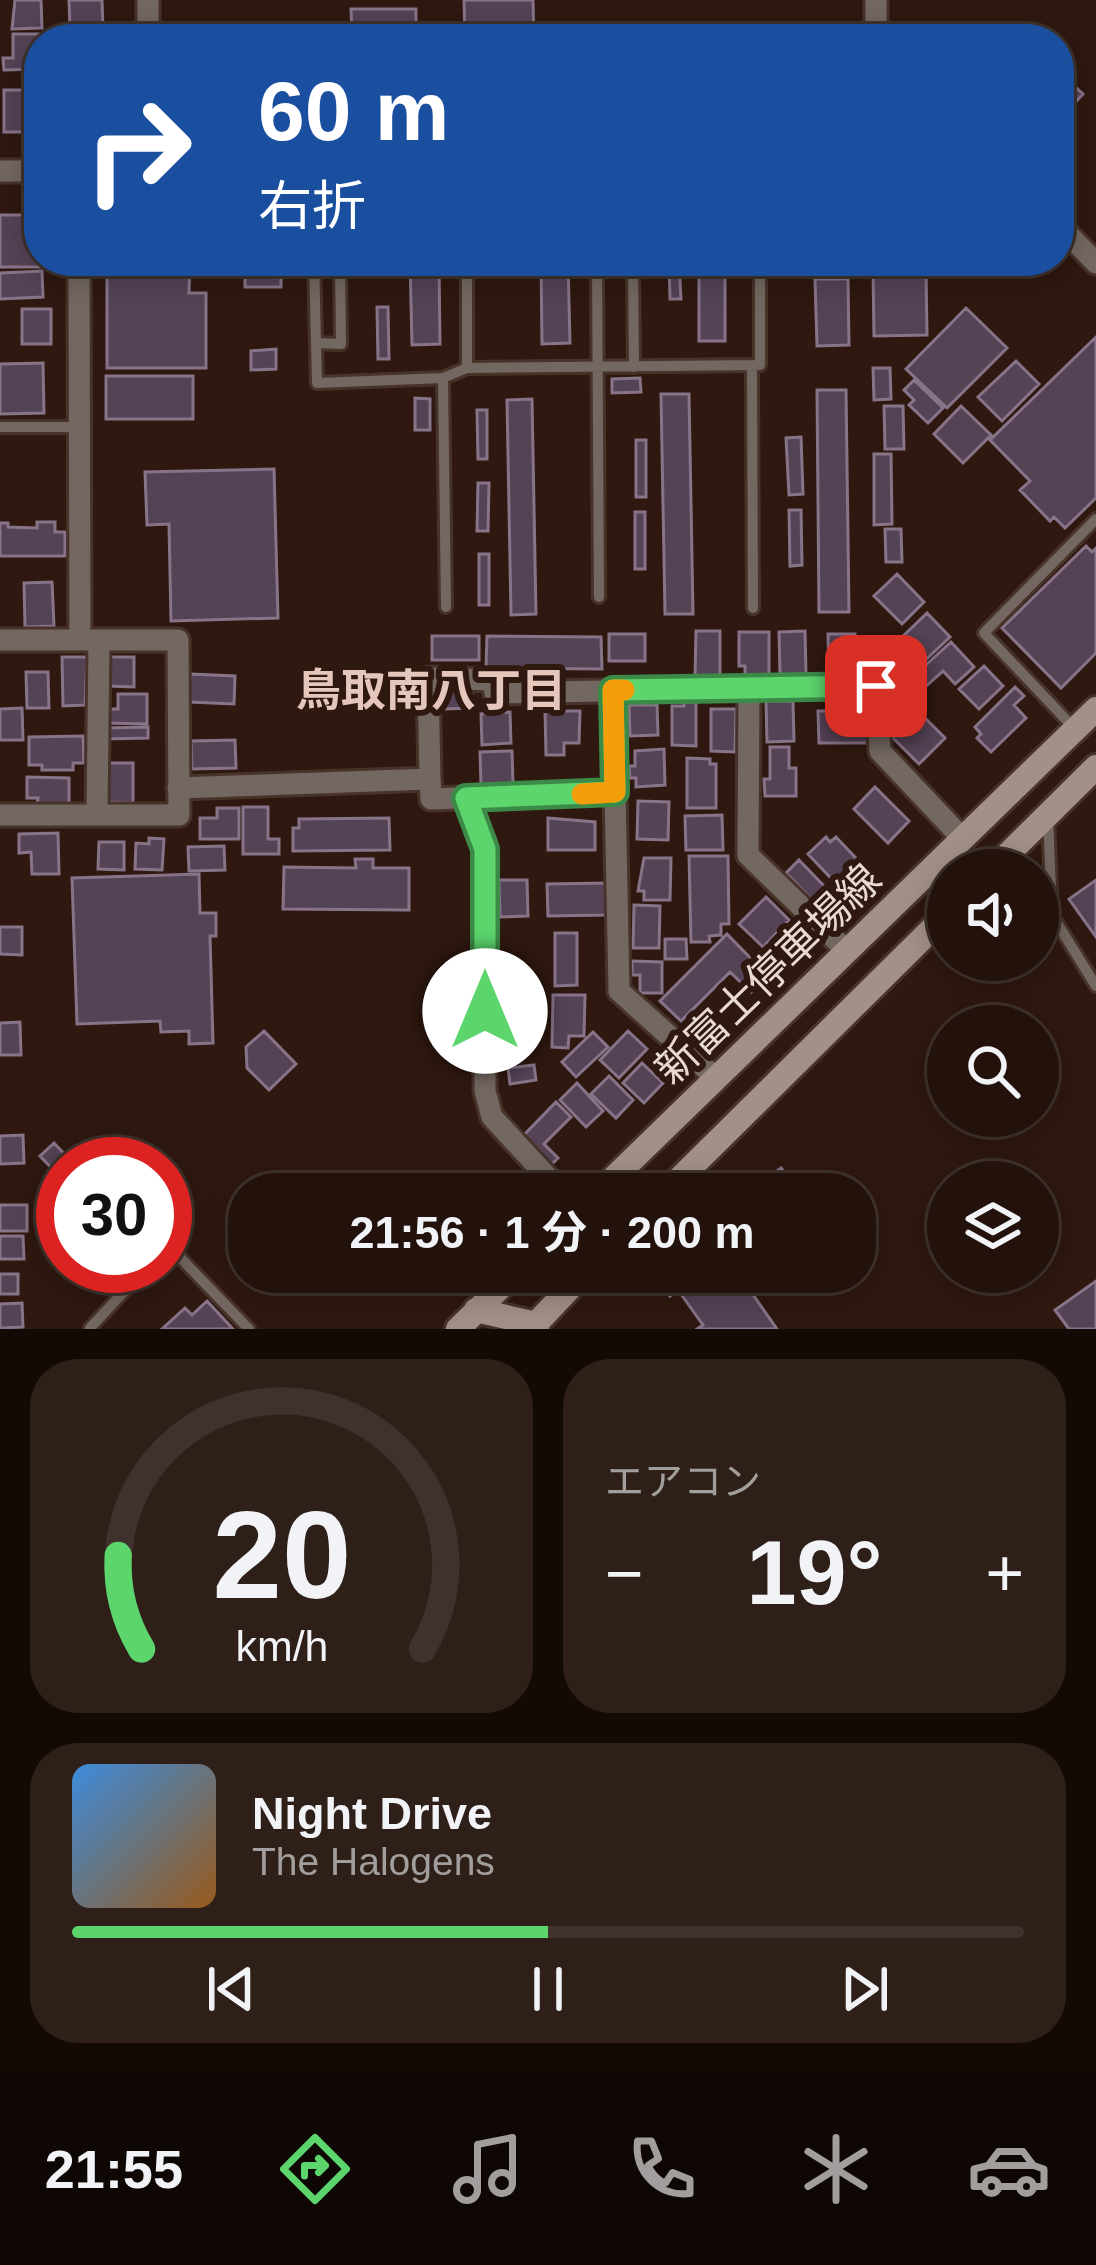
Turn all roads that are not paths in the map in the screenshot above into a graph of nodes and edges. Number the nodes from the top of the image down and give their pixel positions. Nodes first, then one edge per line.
1 (1074, 240) edge
2 (1096, 263) edge
3 (80, 276) edge
4 (314, 276) edge
5 (340, 276) edge
6 (467, 276) edge
7 (597, 276) edge
8 (633, 276) edge
9 (760, 276) edge
10 (316, 343) junction
11 (752, 365) junction
12 (634, 367) junction
13 (466, 368) junction
14 (596, 368) junction
15 (443, 378) junction
16 (0, 427) edge
17 (80, 427) junction
18 (1096, 519) edge
19 (599, 597) dead end
20 (446, 607) dead end
21 (753, 608) dead end
22 (0, 640) edge
23 (89, 640) junction
24 (749, 689) junction
25 (613, 690) junction
26 (1096, 710) edge
27 (1076, 729) junction
28 (1096, 767) edge
29 (430, 779) junction
30 (178, 788) junction
31 (615, 792) junction
32 (466, 798) junction
33 (1048, 814) junction
34 (0, 815) edge
35 (98, 815) junction
36 (963, 838) junction
37 (1013, 849) edge
38 (927, 934) edge
39 (847, 951) junction
40 (1096, 986) edge
41 (716, 1078) junction
42 (544, 1173) edge
43 (619, 1173) edge
44 (685, 1173) edge
45 (192, 1270) edge
46 (123, 1293) edge
47 (498, 1293) edge
48 (566, 1293) edge
49 (472, 1323) edge
50 (90, 1328) edge
51 (535, 1328) edge
52 (249, 1329) edge

1 - 2 street
3 - 17 street
4 - 10 lane
5 - 10 lane
6 - 13 lane
7 - 14 lane
8 - 12 lane
9 - 11 lane
10 - 15 lane
11 - 12 lane
11 - 21 lane
12 - 14 lane
13 - 14 lane
13 - 15 lane
14 - 19 lane
15 - 20 lane
16 - 17 lane
17 - 23 street
18 - 27 lane
22 - 23 street
23 - 30 street
23 - 35 street
24 - 25 street
24 - 36 street
24 - 39 street
25 - 29 street
25 - 31 street
26 - 27 main road, 新富士停車場線
27 - 36 main road, 新富士停車場線
28 - 33 main road
29 - 30 street
29 - 32 street
30 - 35 street
31 - 32 street
31 - 41 street
32 - 42 street
33 - 37 main road
33 - 40 lane
34 - 35 street
36 - 39 main road, 新富士停車場線
38 - 44 main road, 新富士停車場線
39 - 41 main road, 新富士停車場線
41 - 43 main road, 新富士停車場線
45 - 52 lane
46 - 50 lane
47 - 49 main road
48 - 51 main road
49 - 51 main road

